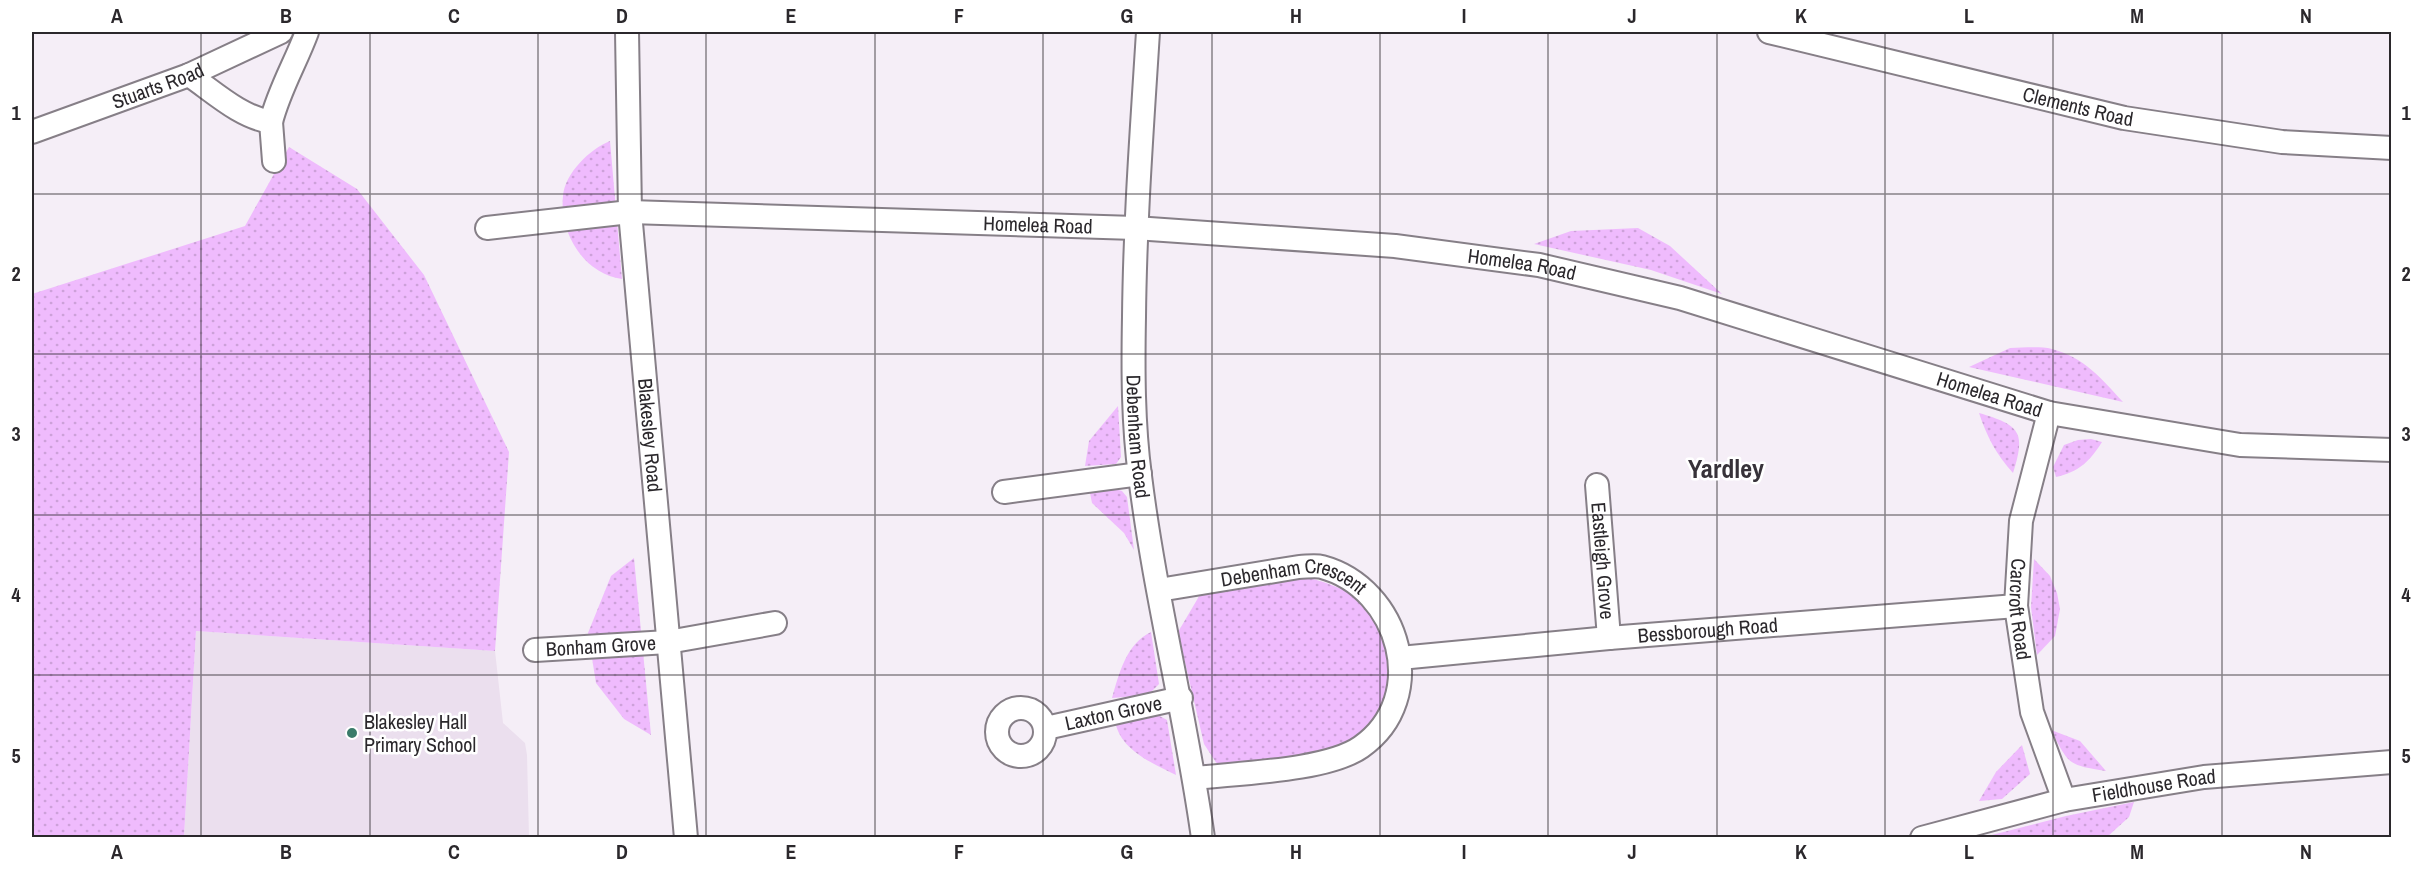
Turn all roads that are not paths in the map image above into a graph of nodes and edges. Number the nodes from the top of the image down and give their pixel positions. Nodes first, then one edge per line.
1 (281, 32) edge
2 (307, 32) edge
3 (627, 32) edge
4 (1148, 32) edge
5 (1769, 32) edge
6 (189, 75) junction
7 (271, 122) junction
8 (32, 132) edge
9 (2391, 148) edge
10 (274, 161) dead end
11 (630, 212) junction
12 (487, 228) dead end
13 (1135, 228) junction
14 (2049, 413) junction
15 (2391, 450) edge
16 (1140, 474) junction
17 (1597, 485) dead end
18 (1005, 492) dead end
19 (1159, 590) junction
20 (2016, 606) junction
21 (776, 623) dead end
22 (1609, 638) junction
23 (668, 642) junction
24 (535, 650) dead end
25 (1400, 658) junction
26 (1181, 698) junction
27 (1046, 728) dead end
28 (2391, 762) edge
29 (1195, 778) junction
30 (2064, 800) junction
31 (686, 837) edge
32 (1203, 837) edge
33 (1922, 837) edge

1 - 6 street, Stuarts Road
2 - 7 street
3 - 11 street, Blakesley Road
4 - 13 street, Debenham Road
5 - 9 street, Clements Road
6 - 7 street
6 - 8 street, Stuarts Road
7 - 10 street
11 - 12 street, Homelea Road
11 - 13 street, Homelea Road
11 - 23 street, Blakesley Road
13 - 14 street, Homelea Road
13 - 16 street, Debenham Road
14 - 15 street, Homelea Road
14 - 20 street, Carcroft Road
16 - 18 street
16 - 19 street, Debenham Road
17 - 22 street, Eastleigh Grove
19 - 25 street, Debenham Crescent
19 - 26 street, Debenham Road
20 - 22 street, Bessborough Road
20 - 30 street, Carcroft Road
21 - 23 street, Bonham Grove
22 - 25 street, Bessborough Road
23 - 24 street, Bonham Grove
23 - 31 street, Blakesley Road
25 - 29 street, Debenham Crescent
26 - 27 street, Laxton Grove
26 - 29 street, Debenham Road
28 - 30 street, Fieldhouse Road
29 - 32 street, Debenham Road
30 - 33 street, Fieldhouse Road

